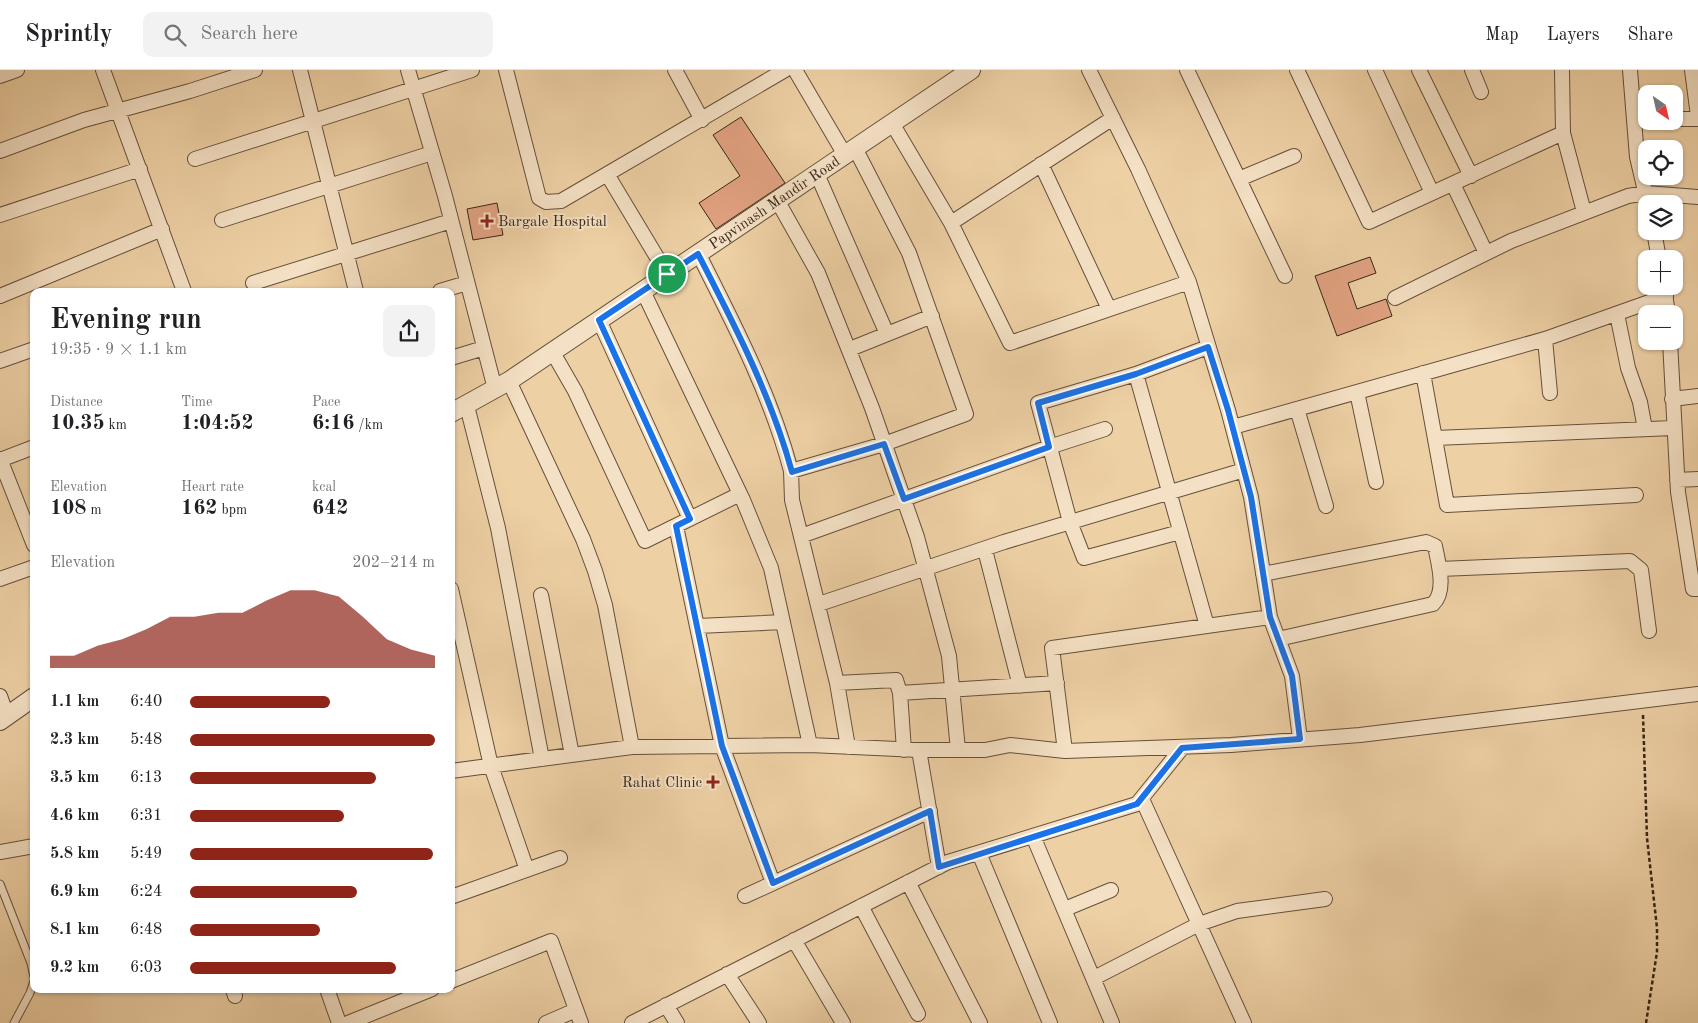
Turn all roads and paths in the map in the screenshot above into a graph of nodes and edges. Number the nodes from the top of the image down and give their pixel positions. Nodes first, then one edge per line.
1 (17, 70) edge
2 (103, 70) edge
3 (255, 70) edge
4 (300, 70) edge
5 (408, 70) edge
6 (472, 70) edge
7 (506, 70) edge
8 (675, 70) edge
9 (786, 70) edge
10 (795, 70) edge
11 (971, 70) edge
12 (1089, 70) edge
13 (1187, 70) edge
14 (1297, 70) edge
15 (1375, 70) edge
16 (1419, 70) edge
17 (1472, 70) edge
18 (1562, 70) edge
19 (1630, 70) edge
20 (1692, 70) edge
21 (0, 76) edge
22 (413, 89) junction
23 (1481, 92) dead end
24 (1638, 108) edge
25 (119, 112) junction
26 (1113, 118) junction
27 (1698, 118) edge
28 (1683, 119) edge
29 (702, 120) junction
30 (312, 122) junction
31 (892, 123) junction
32 (1639, 130) edge
33 (1563, 133) junction
34 (0, 151) edge
35 (850, 152) junction
36 (432, 153) junction
37 (1294, 156) dead end
38 (195, 159) dead end
39 (1041, 164) junction
40 (140, 169) junction
41 (607, 174) junction
42 (817, 174) junction
43 (1471, 176) junction
44 (1239, 179) junction
45 (1453, 184) junction
46 (328, 186) junction
47 (1432, 194) junction
48 (1646, 195) edge
49 (1638, 197) edge
50 (1683, 197) edge
51 (1698, 197) edge
52 (778, 200) junction
53 (1584, 212) junction
54 (0, 215) edge
55 (222, 220) dead end
56 (451, 221) junction
57 (952, 223) junction
58 (162, 229) junction
59 (1486, 253) junction
60 (346, 254) junction
61 (698, 254) junction
62 (667, 274) junction
63 (1285, 276) dead end
64 (1189, 282) junction
65 (467, 283) junction
66 (253, 284) dead end
67 (183, 288) edge
68 (355, 288) edge
69 (450, 288) edge
70 (643, 291) junction
71 (1657, 295) edge
72 (0, 296) edge
73 (1395, 298) dead end
74 (1109, 309) junction
75 (1617, 314) junction
76 (932, 316) junction
77 (599, 320) junction
78 (886, 334) junction
79 (1546, 339) junction
80 (1208, 347) junction
81 (484, 348) junction
82 (850, 349) junction
83 (30, 350) edge
84 (1670, 350) edge
85 (552, 351) junction
86 (455, 357) edge
87 (0, 361) edge
88 (1423, 373) junction
89 (1136, 374) junction
90 (502, 385) junction
91 (1357, 392) junction
92 (1550, 392) dead end
93 (1698, 396) edge
94 (1672, 398) junction
95 (459, 409) edge
96 (1297, 409) junction
97 (1233, 427) junction
98 (1674, 428) junction
99 (1105, 429) dead end
100 (1645, 429) junction
101 (1435, 438) junction
102 (884, 444) junction
103 (1049, 447) junction
104 (30, 448) edge
105 (0, 459) edge
106 (1244, 470) junction
107 (792, 472) junction
108 (1698, 479) edge
109 (1677, 480) junction
110 (1376, 482) dead end
111 (1169, 492) junction
112 (740, 494) junction
113 (1636, 495) dead end
114 (904, 499) junction
115 (1326, 506) dead end
116 (29, 519) edge
117 (690, 519) junction
118 (1070, 522) junction
119 (676, 526) junction
120 (1180, 532) junction
121 (801, 536) junction
122 (985, 550) junction
123 (30, 568) edge
124 (1440, 569) junction
125 (926, 570) junction
126 (1263, 574) junction
127 (0, 579) edge
128 (1698, 589) edge
129 (541, 595) dead end
130 (819, 604) junction
131 (1270, 617) junction
132 (783, 622) junction
133 (455, 623) edge
134 (698, 626) junction
135 (1207, 626) junction
136 (1649, 631) dead end
137 (1278, 639) junction
138 (838, 683) junction
139 (1057, 683) junction
140 (1020, 686) junction
141 (952, 691) junction
142 (900, 693) junction
143 (1698, 694) edge
144 (0, 696) edge
145 (30, 700) edge
146 (1642, 701) junction
147 (3, 718) edge
148 (1300, 739) junction
149 (810, 745) junction
150 (722, 746) junction
151 (632, 747) junction
152 (848, 747) junction
153 (1182, 748) junction
154 (904, 750) junction
155 (920, 750) junction
156 (958, 750) junction
157 (1065, 751) junction
158 (572, 755) junction
159 (542, 758) junction
160 (491, 766) junction
161 (455, 770) edge
162 (1142, 798) junction
163 (930, 811) junction
164 (1033, 836) junction
165 (30, 847) edge
166 (0, 852) edge
167 (979, 853) junction
168 (560, 858) dead end
169 (939, 867) junction
170 (527, 870) junction
171 (908, 882) junction
172 (773, 883) junction
173 (0, 884) edge
174 (1111, 890) dead end
175 (455, 896) edge
176 (745, 896) dead end
177 (1325, 899) dead end
178 (861, 906) junction
179 (1065, 909) junction
180 (1199, 924) junction
181 (794, 940) junction
182 (30, 960) edge
183 (727, 974) junction
184 (1094, 978) junction
185 (455, 979) edge
186 (30, 993) edge
187 (328, 993) edge
188 (422, 993) edge
189 (666, 1005) junction
190 (918, 1014) dead end
191 (579, 1017) edge
192 (14, 1023) edge
193 (339, 1023) edge
194 (348, 1023) edge
195 (546, 1023) edge
196 (632, 1023) edge
197 (677, 1023) edge
198 (759, 1023) edge
199 (843, 1023) edge
200 (980, 1023) edge
201 (1050, 1023) edge
202 (1112, 1023) edge
203 (1244, 1023) edge
204 (1646, 1023) edge

1 - 21 street
2 - 25 street
3 - 25 street
4 - 30 street
5 - 22 street
6 - 22 street
7 - 41 street
8 - 29 street
9 - 29 street
10 - 35 street
11 - 31 street, Papvinash Mandir Road
12 - 26 street
13 - 44 street
14 - 47 street
15 - 47 street
16 - 43 street
17 - 23 street
18 - 33 street
19 - 24 street
20 - 27 street
22 - 30 street
22 - 36 street
25 - 34 street
25 - 40 street
26 - 39 street
26 - 64 street
27 - 28 street
29 - 41 street
30 - 38 street
30 - 46 street
31 - 35 street, Papvinash Mandir Road
31 - 57 street
32 - 48 street
33 - 43 street
33 - 53 street
35 - 42 street, Papvinash Mandir Road
35 - 76 street
36 - 46 street
36 - 56 street
37 - 44 street
39 - 57 street
39 - 74 street
40 - 54 street
40 - 58 street
41 - 62 street
42 - 52 street, Papvinash Mandir Road
42 - 78 street
43 - 45 street
44 - 63 street
45 - 47 street
45 - 59 street
46 - 55 street
46 - 60 street
49 - 53 street
50 - 51 street
52 - 61 street, Papvinash Mandir Road
52 - 82 street
53 - 59 street
56 - 60 street
56 - 65 street
57 - 74 street
58 - 67 street
58 - 72 street
59 - 73 street
60 - 66 street
60 - 68 street
61 - 62 street, Papvinash Mandir Road
61 - 107 street
62 - 70 street, Papvinash Mandir Road
64 - 74 street
64 - 80 street
65 - 69 street
65 - 81 street
70 - 77 street, Papvinash Mandir Road
70 - 112 street
71 - 75 street
75 - 79 street
75 - 100 street
76 - 78 street
76 - 102 street
77 - 85 street, Papvinash Mandir Road
77 - 117 street
78 - 82 street
79 - 88 street
79 - 92 street
80 - 89 street
80 - 97 street
81 - 86 street
81 - 90 street
82 - 102 street
83 - 87 street
84 - 94 street
85 - 90 street, Papvinash Mandir Road
85 - 119 street
88 - 91 street
88 - 101 street
89 - 103 street
89 - 111 street
90 - 95 street, Papvinash Mandir Road
90 - 151 street
91 - 96 street
91 - 110 street
93 - 94 street
94 - 98 street
95 - 159 street
96 - 97 street
96 - 115 street
97 - 106 street
98 - 100 street
98 - 109 street
99 - 103 street
100 - 101 street
101 - 113 street
102 - 107 street
102 - 114 street
103 - 114 street
103 - 118 street
104 - 105 street
105 - 116 street
106 - 111 street
106 - 126 street
107 - 121 street
108 - 109 street
109 - 128 street
111 - 118 street
111 - 120 street
112 - 117 street
112 - 132 street
114 - 121 street
114 - 125 street
117 - 119 street
118 - 120 street
118 - 122 street
119 - 134 street
120 - 135 street
121 - 130 street
122 - 125 street
122 - 140 street
123 - 127 street
124 - 126 street
124 - 136 street
124 - 137 street
125 - 130 street
125 - 141 street
126 - 131 street
129 - 158 street
130 - 138 street
131 - 135 street
131 - 137 street
132 - 134 street
132 - 149 street
133 - 160 street
134 - 150 street
135 - 139 street
137 - 148 street
138 - 142 street
138 - 152 street
139 - 140 street
139 - 157 street
140 - 141 street
141 - 142 street
141 - 156 street
142 - 154 street
143 - 146 street
144 - 147 street
145 - 147 street
146 - 148 street
146 - 204 path
148 - 153 street
149 - 150 street
149 - 152 street
150 - 151 street
150 - 172 street
151 - 158 street
152 - 154 street
153 - 157 street
153 - 162 street
154 - 155 street
155 - 156 street
155 - 163 street
156 - 157 street
158 - 159 street
159 - 160 street
160 - 161 street
160 - 170 street
162 - 164 street
162 - 180 street
163 - 169 street
163 - 172 street
164 - 167 street
164 - 179 street
165 - 166 street
167 - 169 street
167 - 201 street
168 - 170 street
169 - 171 street
170 - 175 street
171 - 178 street
171 - 200 street
172 - 176 street
173 - 182 lane
174 - 179 street
177 - 180 street
178 - 181 street
178 - 190 street
179 - 184 street
180 - 184 street
180 - 203 street
181 - 183 street
181 - 199 street
183 - 189 street
183 - 198 street
184 - 202 street
185 - 191 street
186 - 192 lane
187 - 193 street
188 - 194 street
189 - 196 street
189 - 197 street
191 - 195 street

